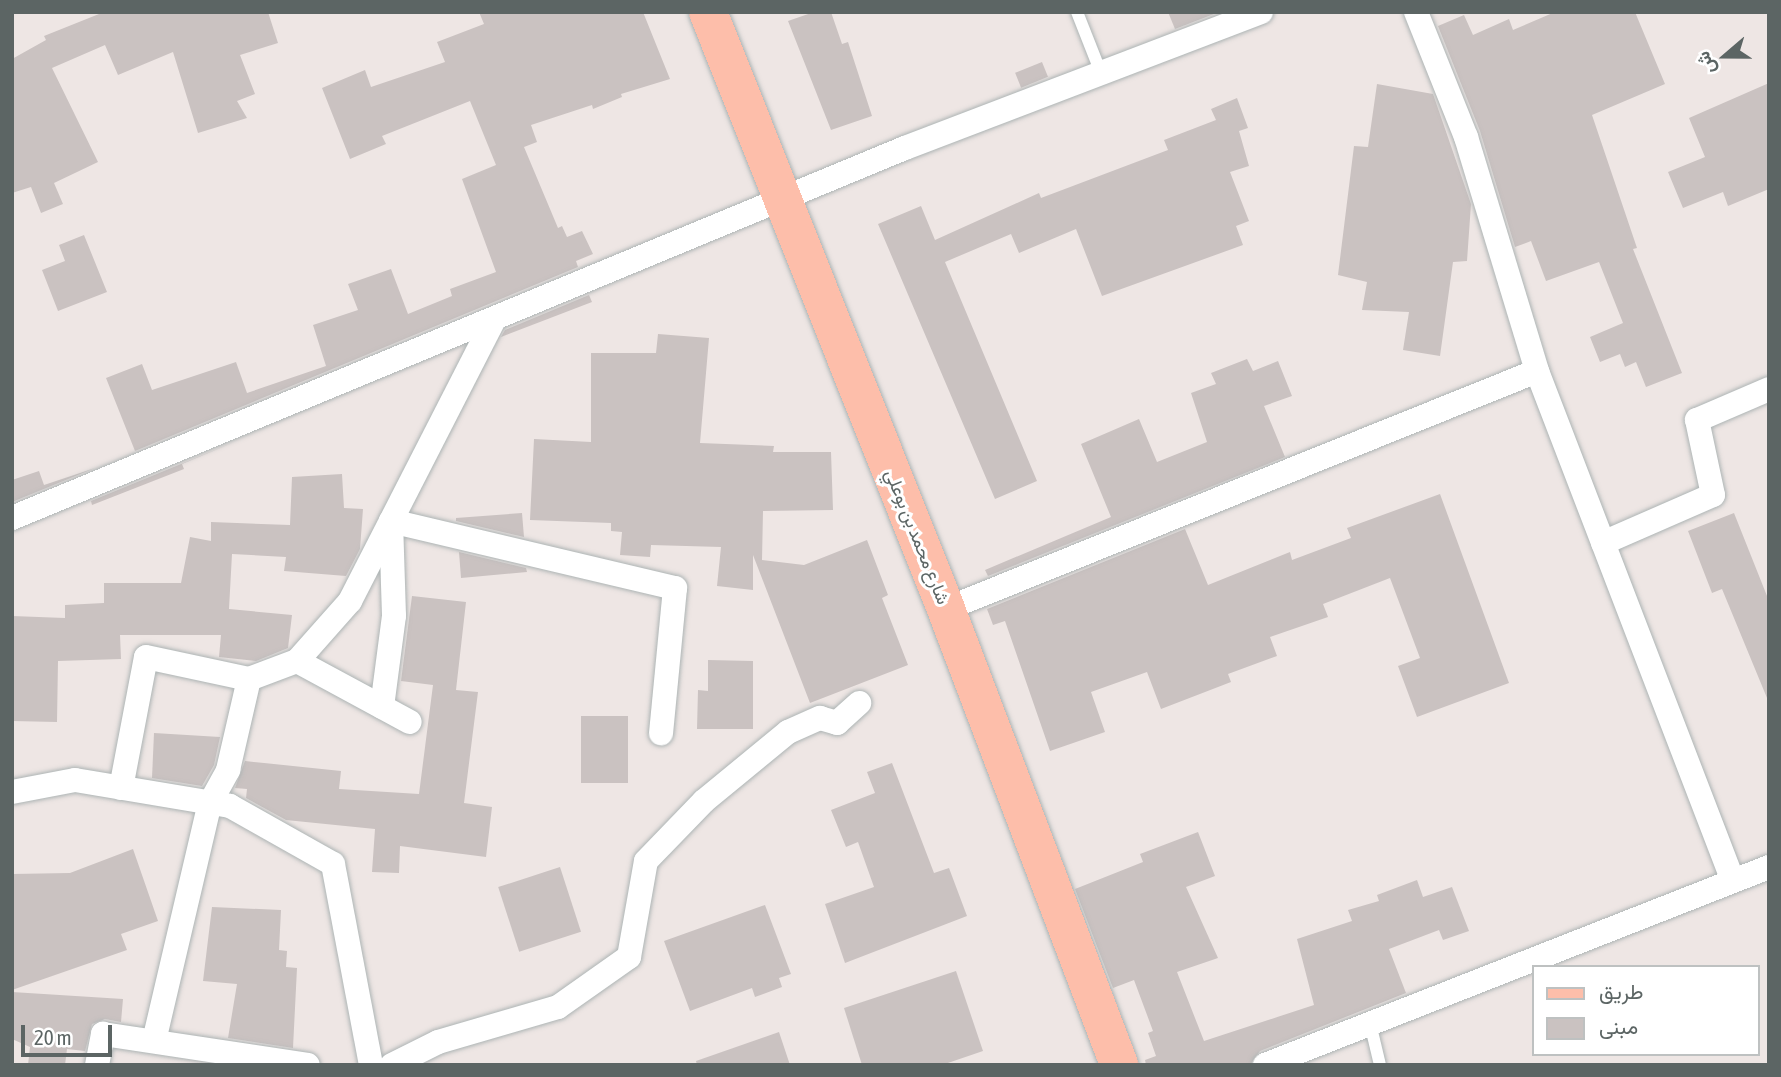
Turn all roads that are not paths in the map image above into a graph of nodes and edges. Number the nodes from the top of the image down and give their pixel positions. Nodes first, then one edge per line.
1 (708, 12) edge
2 (1077, 12) edge
3 (1261, 12) edge
4 (1416, 12) edge
5 (1101, 73) junction
6 (783, 202) junction
7 (493, 321) junction
8 (1537, 371) junction
9 (1769, 389) edge
10 (12, 518) edge
11 (391, 521) junction
12 (1603, 543) junction
13 (946, 609) junction
14 (297, 661) junction
15 (249, 679) junction
16 (859, 703) dead end
17 (382, 707) junction
18 (410, 722) dead end
19 (661, 733) dead end
20 (121, 788) junction
21 (12, 792) edge
22 (210, 803) junction
23 (1769, 867) edge
24 (1733, 881) junction
25 (1370, 1023) junction
26 (154, 1041) junction
27 (97, 1065) edge
28 (308, 1065) edge
29 (371, 1065) edge
30 (392, 1065) edge
31 (1119, 1065) edge
32 (1265, 1065) edge
33 (1380, 1065) edge

1 - 6 main road, شارع محمد بن بوعلي
2 - 5 lane
3 - 5 street
4 - 8 street
5 - 6 street
6 - 7 street
6 - 13 main road, شارع محمد بن بوعلي
7 - 10 street
7 - 11 street
8 - 12 street
8 - 13 street
9 - 12 street
11 - 14 street
11 - 17 street
11 - 19 street
12 - 24 street
13 - 31 main road, شارع محمد بن بوعلي
14 - 15 street
14 - 17 street
15 - 20 street
15 - 22 street
16 - 30 street
17 - 18 street
20 - 21 street
20 - 22 street
22 - 26 street
22 - 29 street
23 - 24 street
24 - 25 street
25 - 32 street
25 - 33 lane
26 - 27 street
26 - 28 street

